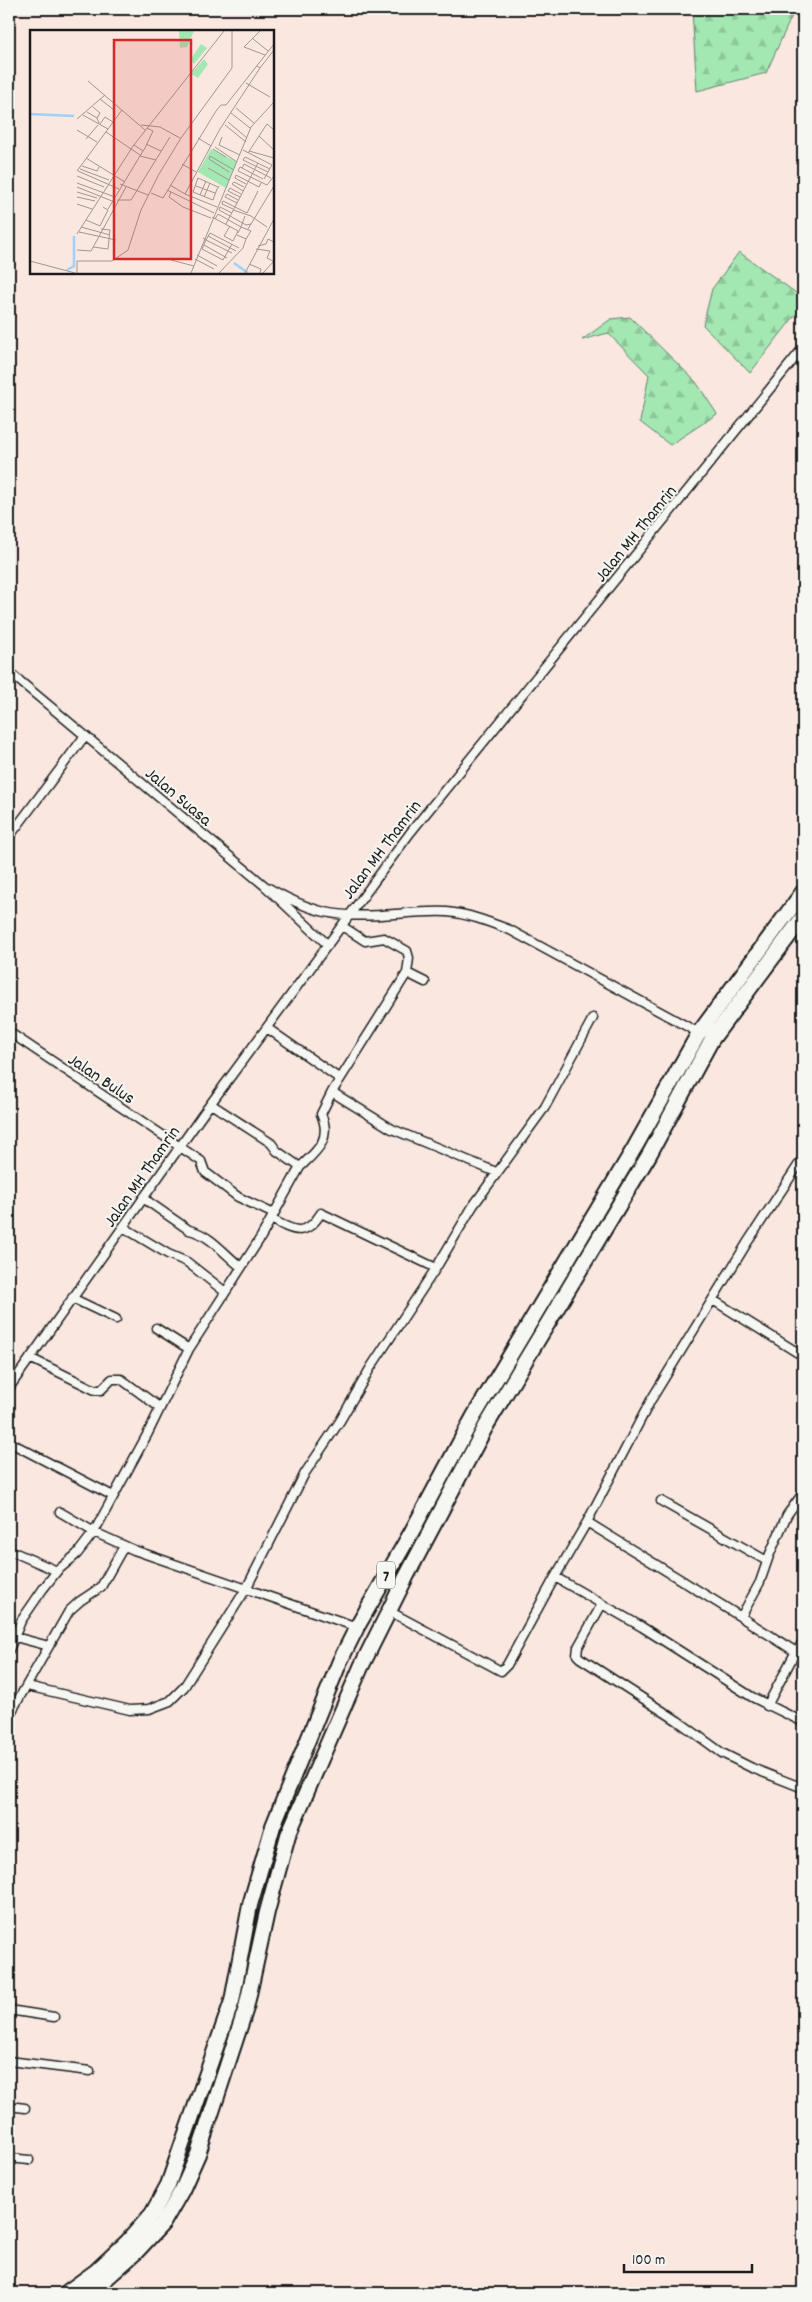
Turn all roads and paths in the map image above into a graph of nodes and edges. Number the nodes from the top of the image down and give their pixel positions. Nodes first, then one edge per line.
1 (803, 348) edge
2 (9, 672) edge
3 (84, 736) junction
4 (9, 837) edge
5 (265, 886) junction
6 (803, 892) edge
7 (350, 915) junction
8 (803, 917) edge
9 (342, 926) junction
10 (328, 944) junction
11 (407, 973) junction
12 (425, 982) dead end
13 (593, 1018) dead end
14 (267, 1028) junction
15 (9, 1032) edge
16 (699, 1032) junction
17 (712, 1040) junction
18 (340, 1079) junction
19 (332, 1092) junction
20 (211, 1104) junction
21 (179, 1148) junction
22 (803, 1158) edge
23 (300, 1167) junction
24 (496, 1172) junction
25 (143, 1198) junction
26 (272, 1216) junction
27 (123, 1227) junction
28 (241, 1267) junction
29 (436, 1268) junction
30 (224, 1291) junction
31 (549, 1291) junction
32 (72, 1298) junction
33 (562, 1299) junction
34 (713, 1300) junction
35 (116, 1319) dead end
36 (156, 1328) dead end
37 (189, 1349) junction
38 (803, 1356) edge
39 (30, 1358) junction
40 (9, 1388) edge
41 (160, 1407) junction
42 (9, 1442) edge
43 (803, 1494) edge
44 (113, 1496) junction
45 (661, 1500) dead end
46 (60, 1512) dead end
47 (588, 1522) junction
48 (94, 1532) junction
49 (124, 1546) junction
50 (9, 1550) edge
51 (767, 1561) junction
52 (389, 1569) junction
53 (57, 1571) junction
54 (406, 1577) junction
55 (555, 1577) junction
56 (246, 1589) junction
57 (602, 1604) junction
58 (389, 1611) junction
59 (741, 1617) junction
60 (357, 1627) junction
61 (12, 1635) edge
62 (803, 1640) edge
63 (49, 1646) junction
64 (9, 1650) edge
65 (799, 1652) edge
66 (340, 1661) junction
67 (361, 1667) junction
68 (27, 1686) junction
69 (767, 1706) junction
70 (9, 1716) edge
71 (803, 1722) edge
72 (302, 1756) junction
73 (318, 1764) junction
74 (803, 1788) edge
75 (9, 2010) edge
76 (54, 2017) dead end
77 (9, 2061) edge
78 (90, 2071) dead end
79 (9, 2106) edge
80 (25, 2108) dead end
81 (9, 2158) edge
82 (30, 2160) dead end
83 (66, 2293) edge
84 (90, 2293) edge

1 - 7 street, Jalan MH Thamrin
2 - 3 street, Jalan Suasa
3 - 4 street
3 - 5 street, Jalan Suasa
5 - 7 street
5 - 10 street, Jalan Suasa
6 - 16 highway, 7
7 - 9 street, Jalan MH Thamrin
7 - 16 street
8 - 17 highway, 7
9 - 10 street, Jalan MH Thamrin
9 - 11 street
10 - 14 street, Jalan MH Thamrin
11 - 12 street
11 - 18 street
13 - 24 street
14 - 18 street
14 - 20 street, Jalan MH Thamrin
15 - 21 street, Jalan Bulus
16 - 17 street
16 - 31 highway, 7
17 - 33 highway, 7
18 - 19 street
19 - 23 street
19 - 24 street
20 - 21 street, Jalan MH Thamrin
20 - 23 street
21 - 25 street, Jalan MH Thamrin
21 - 26 street, Jalan Bulus
22 - 34 street
23 - 26 street
24 - 29 street
25 - 27 street, Jalan MH Thamrin
25 - 28 street
26 - 28 street
26 - 29 street, Jalan Bulus
27 - 30 street
27 - 32 street, Jalan MH Thamrin
28 - 30 street
29 - 56 street
30 - 37 street
31 - 33 highway
31 - 52 highway, 7
32 - 35 street
32 - 39 street, Jalan MH Thamrin
33 - 54 highway, 7
34 - 38 street
34 - 47 street
36 - 37 street
37 - 41 street
39 - 40 street, Jalan MH Thamrin
39 - 41 street
41 - 44 street
42 - 44 street
43 - 51 street
44 - 48 street
45 - 51 street
46 - 48 street
47 - 55 street
47 - 59 street
48 - 49 street
48 - 53 street
49 - 56 street
49 - 63 street
50 - 53 street
51 - 59 street
52 - 54 highway
52 - 60 highway, 7
53 - 61 street
54 - 58 highway, 7
55 - 57 street
55 - 58 street
56 - 60 street
56 - 68 street
57 - 69 street
57 - 74 street
58 - 67 highway, 7
59 - 65 street
60 - 66 highway, 7
61 - 63 street
61 - 64 street
62 - 65 street
63 - 68 street
65 - 69 street
66 - 67 highway
66 - 72 highway, 7
67 - 73 highway, 7
68 - 70 street
69 - 71 street
72 - 73 highway
72 - 83 highway, 7
73 - 84 highway, 7
75 - 76 street
77 - 78 street
79 - 80 street
81 - 82 street

